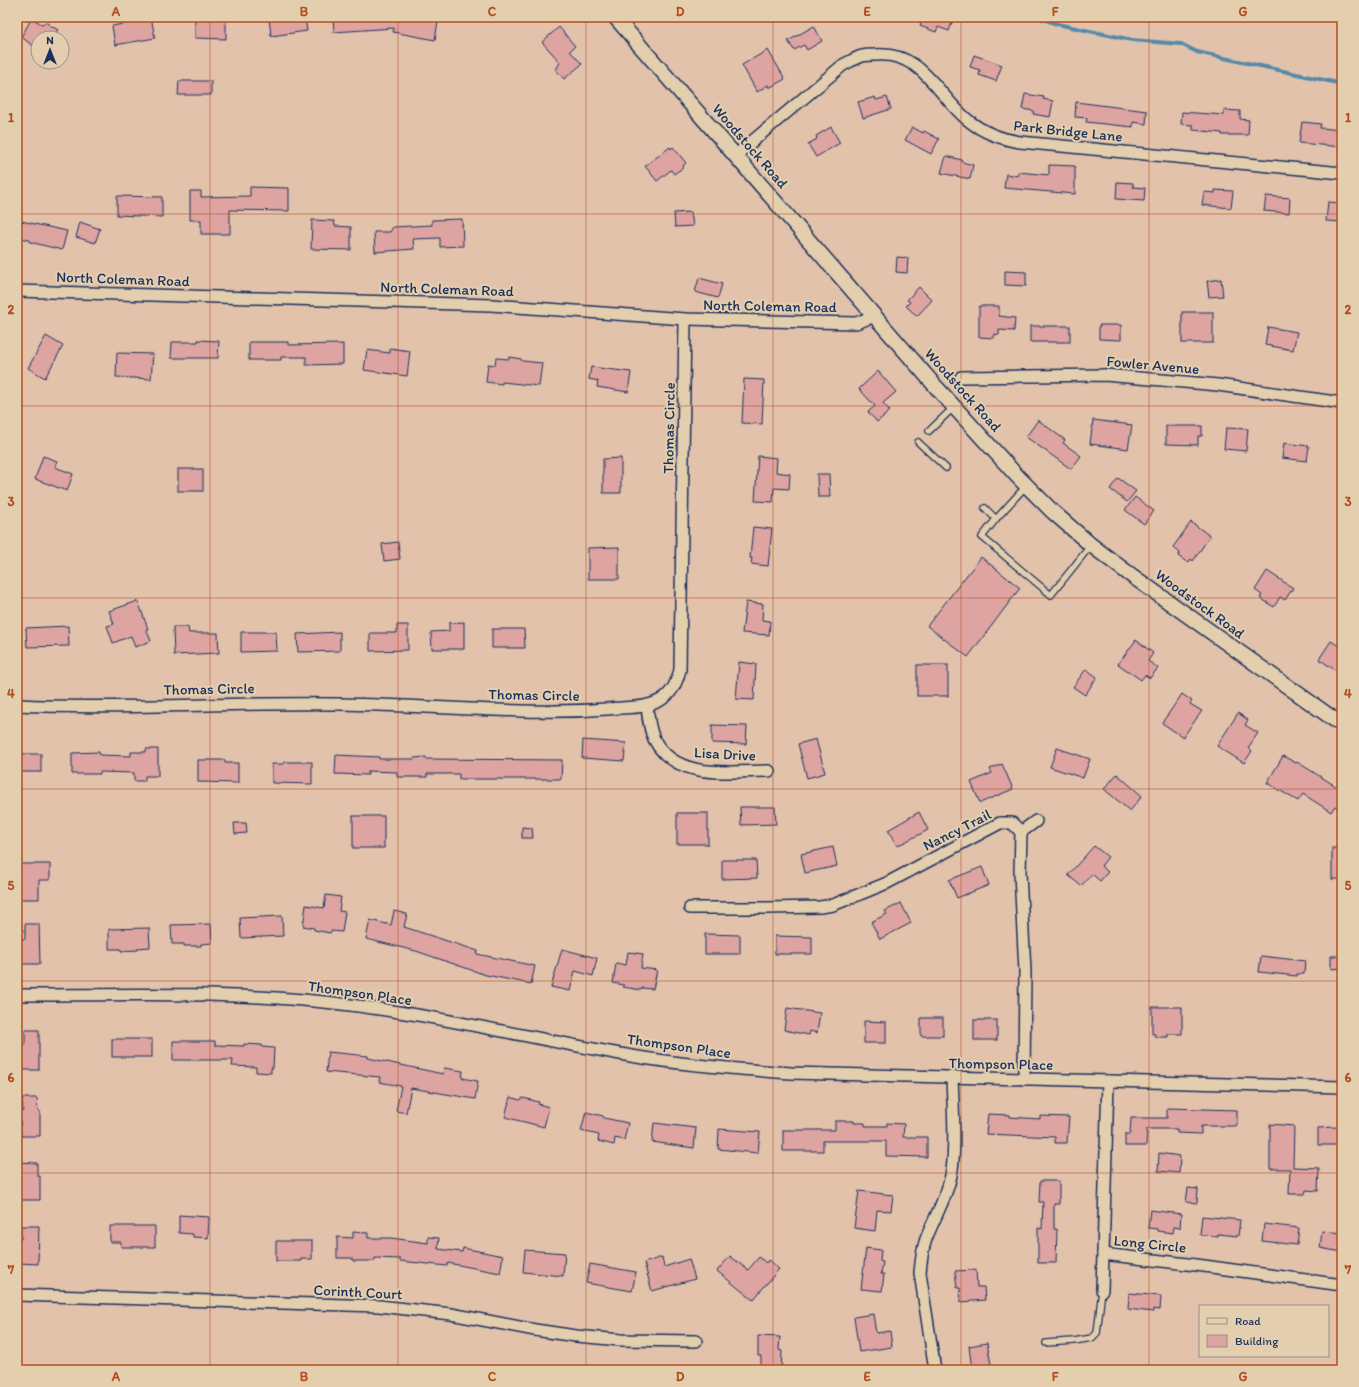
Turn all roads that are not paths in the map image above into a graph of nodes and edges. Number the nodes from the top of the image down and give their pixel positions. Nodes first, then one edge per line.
1 (615, 17) edge
2 (736, 155) junction
3 (1342, 174) edge
4 (17, 291) edge
5 (875, 316) junction
6 (685, 319) junction
7 (961, 376) dead end
8 (1342, 402) edge
9 (954, 406) junction
10 (929, 431) dead end
11 (918, 442) dead end
12 (946, 468) dead end
13 (1026, 485) junction
14 (984, 508) dead end
15 (996, 519) junction
16 (1091, 545) junction
17 (17, 705) edge
18 (647, 706) junction
19 (1342, 725) edge
20 (769, 771) dead end
21 (1036, 822) dead end
22 (1021, 832) junction
23 (690, 908) dead end
24 (17, 995) edge
25 (952, 1078) junction
26 (1024, 1079) junction
27 (1108, 1081) junction
28 (1342, 1086) edge
29 (1103, 1254) junction
30 (1342, 1285) edge
31 (1102, 1290) joint
32 (17, 1295) edge
33 (696, 1341) dead end
34 (1046, 1343) dead end
35 (935, 1370) edge

1 - 2 street, Woodstock Road
2 - 3 street, Park Bridge Lane
2 - 5 street, Woodstock Road
4 - 6 street, North Coleman Road
5 - 6 street, North Coleman Road
5 - 9 street, Woodstock Road
6 - 18 street, Thomas Circle
7 - 8 street, Fowler Avenue
9 - 10 lane
9 - 13 street, Woodstock Road
11 - 12 lane
13 - 15 lane
13 - 16 street, Woodstock Road
14 - 15 lane
15 - 16 lane
16 - 19 street, Woodstock Road
17 - 18 street, Thomas Circle
18 - 20 street, Lisa Drive
21 - 22 street
22 - 23 street, Nancy Trail
22 - 26 street
24 - 25 street, Thompson Place
25 - 26 street, Thompson Place
25 - 35 street
26 - 27 street, Thompson Place
27 - 28 street, Thompson Place
27 - 29 street, Long Circle
29 - 30 street, Long Circle
29 - 31 street
31 - 34 lane
32 - 33 street, Corinth Court

